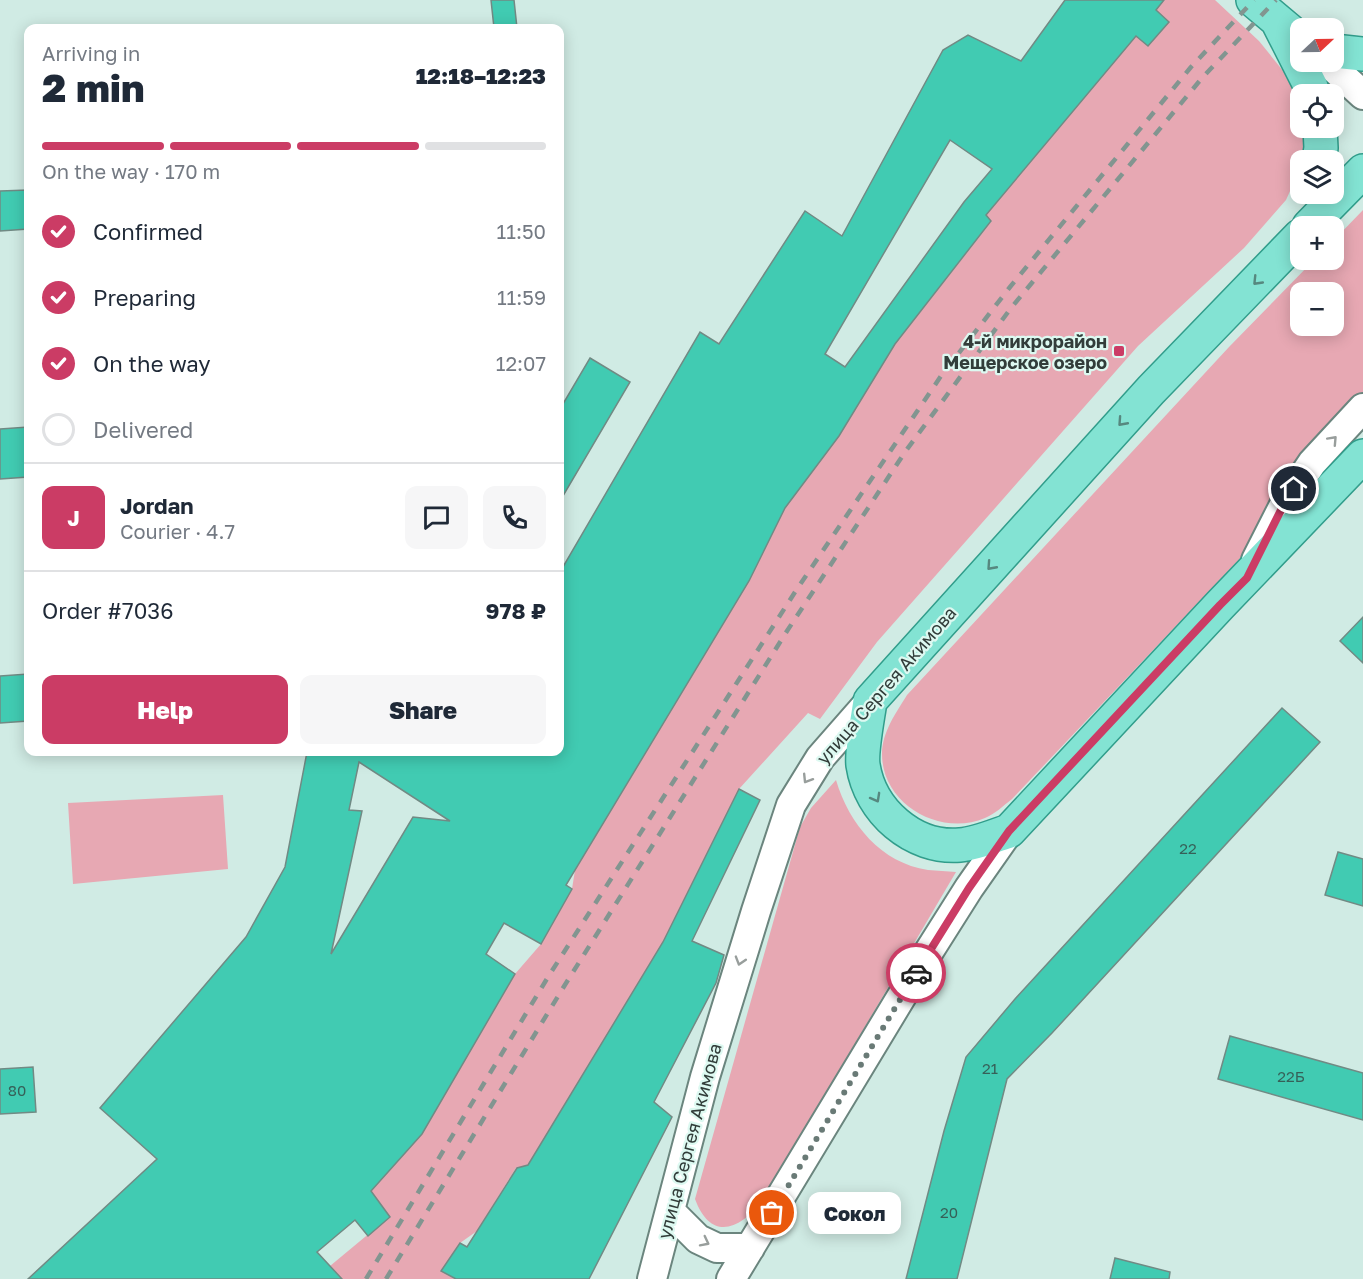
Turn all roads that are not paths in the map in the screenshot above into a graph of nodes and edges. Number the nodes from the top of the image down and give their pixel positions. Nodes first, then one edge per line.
1 (1253, 0) edge
2 (1290, 32) edge
3 (1344, 52) edge
4 (1363, 54) edge
5 (1338, 72) edge
6 (1363, 95) edge
7 (1363, 171) edge
8 (1317, 216) edge
9 (1290, 244) edge
10 (1363, 408) edge
11 (1363, 456) edge
12 (1247, 578) junction
13 (870, 700) junction
14 (1009, 831) junction
15 (671, 1212) junction
16 (750, 1248) junction
17 (652, 1279) edge
18 (731, 1279) edge

1 - 2 main road
3 - 4 main road
5 - 6 main road
7 - 8 main road, улица Сергея Акимова
9 -> 13 main road, улица Сергея Акимова
12 -> 10 main road
11 - 12 main road
12 - 14 main road
13 -> 14 main road
13 -> 15 main road, улица Сергея Акимова
14 - 16 main road
15 -> 16 main road
15 - 17 main road, улица Сергея Акимова
16 - 18 main road

